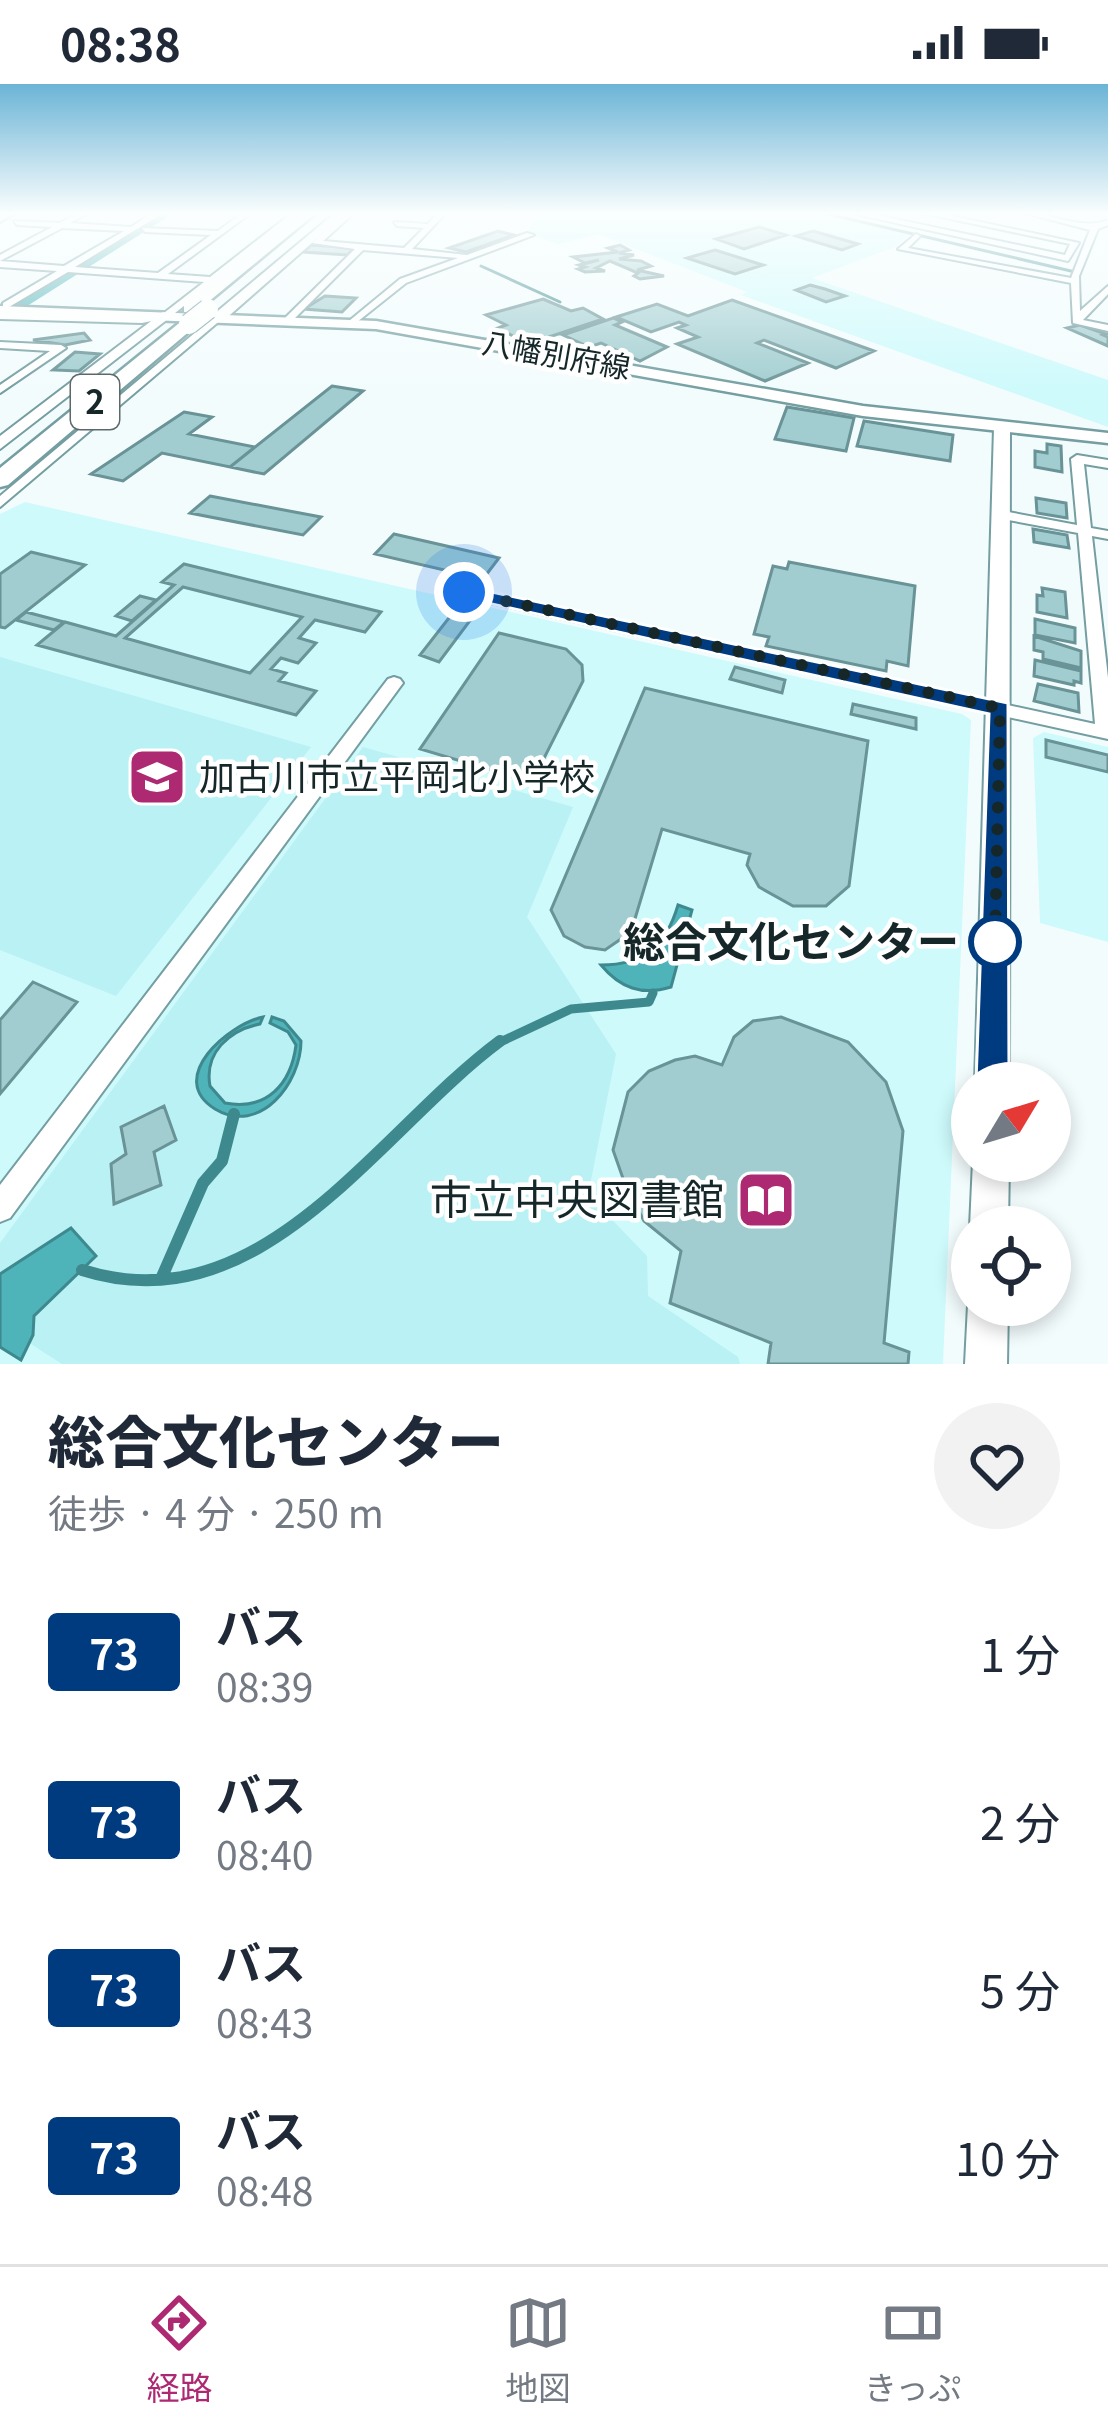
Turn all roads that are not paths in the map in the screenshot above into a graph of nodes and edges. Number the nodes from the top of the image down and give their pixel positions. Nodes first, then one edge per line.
1 (67, 273) edge
2 (69, 273) edge
3 (120, 273) edge
4 (164, 273) edge
5 (221, 273) edge
6 (241, 273) edge
7 (247, 273) edge
8 (256, 273) edge
9 (335, 273) edge
10 (423, 273) edge
11 (1036, 273) edge
12 (1078, 273) edge
13 (160, 276) junction
14 (212, 280) junction
15 (1075, 280) junction
16 (1108, 289) edge
17 (1, 308) edge
18 (20, 310) junction
19 (191, 316) junction
20 (288, 320) junction
21 (1076, 321) junction
22 (352, 322) junction
23 (0, 328) edge
24 (1108, 328) edge
25 (0, 345) edge
26 (0, 390) edge
27 (1001, 428) junction
28 (1108, 438) edge
29 (0, 444) edge
30 (0, 458) edge
31 (1108, 464) edge
32 (0, 480) edge
33 (0, 503) edge
34 (1003, 515) junction
35 (1084, 531) junction
36 (1108, 535) edge
37 (464, 592) dead end
38 (1100, 603) edge
39 (394, 683) dead end
40 (1000, 708) junction
41 (1106, 733) edge
42 (992, 1062) edge
43 (0, 1208) edge
44 (987, 1326) edge
45 (986, 1364) edge

1 - 17 street
2 - 18 street
3 - 13 street
4 - 13 street
5 - 14 street
6 - 19 highway, 2
7 - 19 highway, 2
8 - 19 street
9 - 20 street
10 - 22 street
11 - 15 street
12 - 15 street
13 - 14 street
14 - 19 street
15 - 21 street
16 - 21 street
17 - 18 street
17 - 19 main road, 八幡別府線
18 - 19 street
18 - 23 street
19 - 20 main road, 八幡別府線
19 - 29 street
19 - 30 highway, 2
19 - 32 highway, 2
19 - 33 street
20 - 22 main road, 八幡別府線
21 - 24 street
22 - 27 main road, 八幡別府線
25 - 26 street
27 - 28 main road, 八幡別府線
27 - 34 street
31 - 35 street
34 - 35 street
34 - 40 street
35 - 36 street
35 - 38 street
37 - 40 street
38 - 41 street
39 - 43 street
40 - 41 street
40 - 42 street
44 - 45 street

